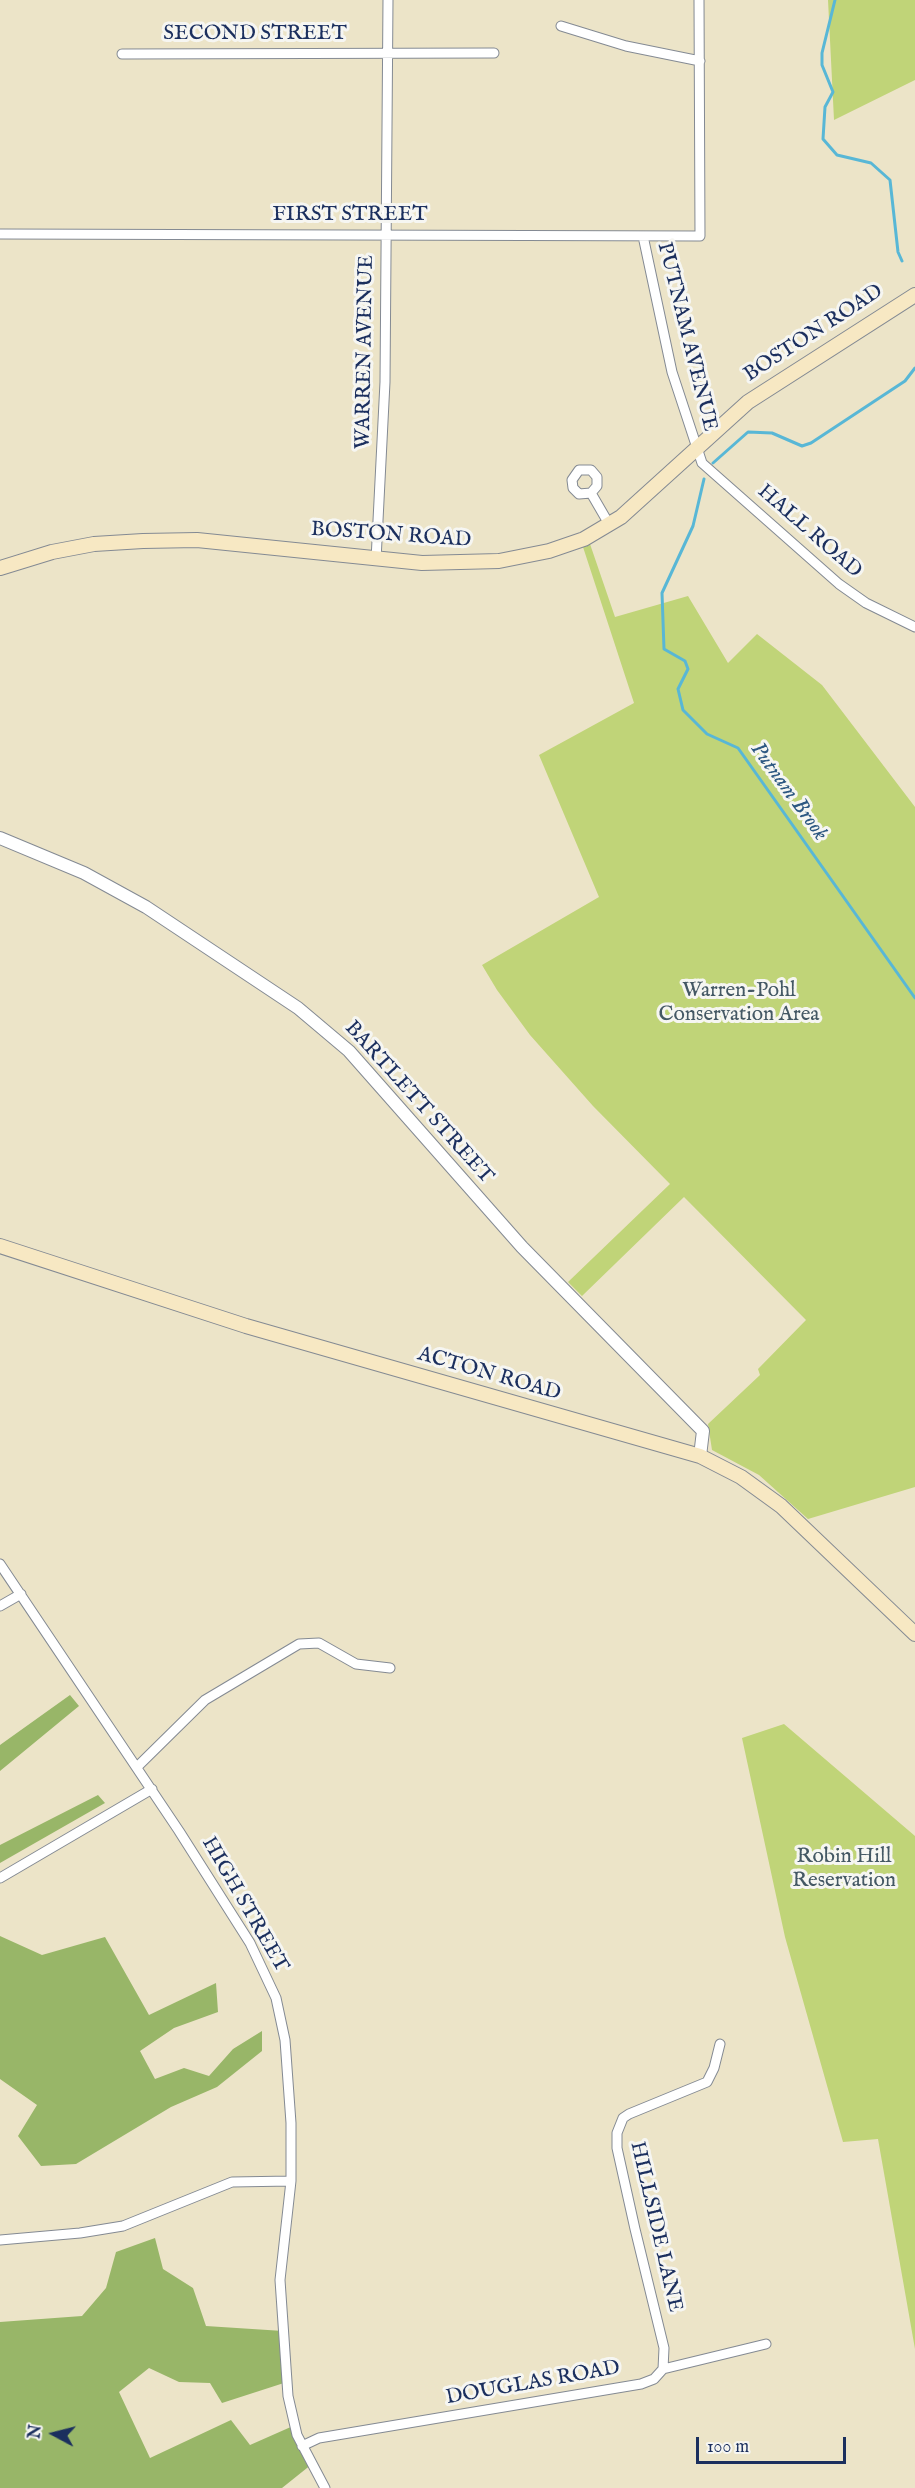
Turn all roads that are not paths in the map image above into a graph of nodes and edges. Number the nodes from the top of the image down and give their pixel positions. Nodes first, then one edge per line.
1 (388, 0) edge
2 (699, 0) edge
3 (561, 26) dead end
4 (387, 52) junction
5 (494, 53) dead end
6 (122, 54) dead end
7 (700, 61) junction
8 (0, 234) edge
9 (387, 234) junction
10 (643, 236) junction
11 (915, 295) edge
12 (695, 448) junction
13 (591, 493) dead end
14 (609, 524) junction
15 (376, 560) junction
16 (0, 568) edge
17 (915, 627) edge
18 (0, 838) edge
19 (0, 1246) edge
20 (699, 1456) junction
21 (0, 1564) edge
22 (21, 1594) junction
23 (0, 1606) edge
24 (915, 1634) edge
25 (390, 1668) dead end
26 (137, 1767) junction
27 (152, 1789) junction
28 (0, 1878) edge
29 (720, 2044) dead end
30 (291, 2181) junction
31 (0, 2240) edge
32 (766, 2344) dead end
33 (663, 2369) junction
34 (302, 2446) junction
35 (321, 2486) edge

1 - 4 street, WARREN AVENUE
2 - 7 street
3 - 7 street
4 - 5 street, SECOND STREET
4 - 6 street, SECOND STREET
4 - 9 street, WARREN AVENUE
7 - 10 street, FIRST STREET
8 - 9 street, FIRST STREET
9 - 10 street, FIRST STREET
9 - 15 street, WARREN AVENUE
10 - 12 street, PUTNAM AVENUE
11 - 12 main road, BOSTON ROAD
12 - 14 main road, BOSTON ROAD
12 - 17 street, HALL ROAD
13 - 14 street
14 - 15 main road, BOSTON ROAD
15 - 16 main road, BOSTON ROAD
18 - 20 street, BARTLETT STREET
19 - 20 main road, ACTON ROAD
20 - 24 main road, ACTON ROAD
21 - 22 street, HIGH STREET
22 - 23 street
22 - 26 street, HIGH STREET
25 - 26 street
26 - 27 street, HIGH STREET
27 - 28 street
27 - 30 street, HIGH STREET
29 - 33 street, HILLSIDE LANE
30 - 31 street
30 - 34 street, HIGH STREET
32 - 33 street, DOUGLAS ROAD
33 - 34 street, DOUGLAS ROAD
34 - 35 street, HIGH STREET

